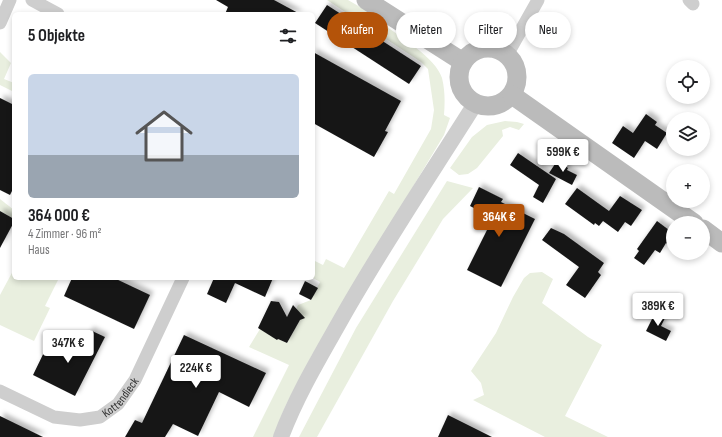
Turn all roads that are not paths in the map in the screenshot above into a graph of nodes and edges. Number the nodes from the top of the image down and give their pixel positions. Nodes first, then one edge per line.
1 (10, 0) edge
2 (32, 0) edge
3 (366, 0) edge
4 (538, 0) edge
5 (54, 12) edge
6 (0, 23) edge
7 (507, 55) junction
8 (463, 62) junction
9 (512, 95) junction
10 (475, 104) junction
11 (684, 216) edge
12 (710, 234) edge
13 (722, 243) edge
14 (182, 280) edge
15 (0, 391) edge
16 (281, 437) edge

1 - 6 street
2 - 5 street
3 - 8 main road
4 - 7 street
7 - 8 main road
7 - 9 main road
8 - 10 main road
9 - 10 main road
9 - 11 main road
10 - 16 street
12 - 13 main road
14 - 15 street, Kottendieck

